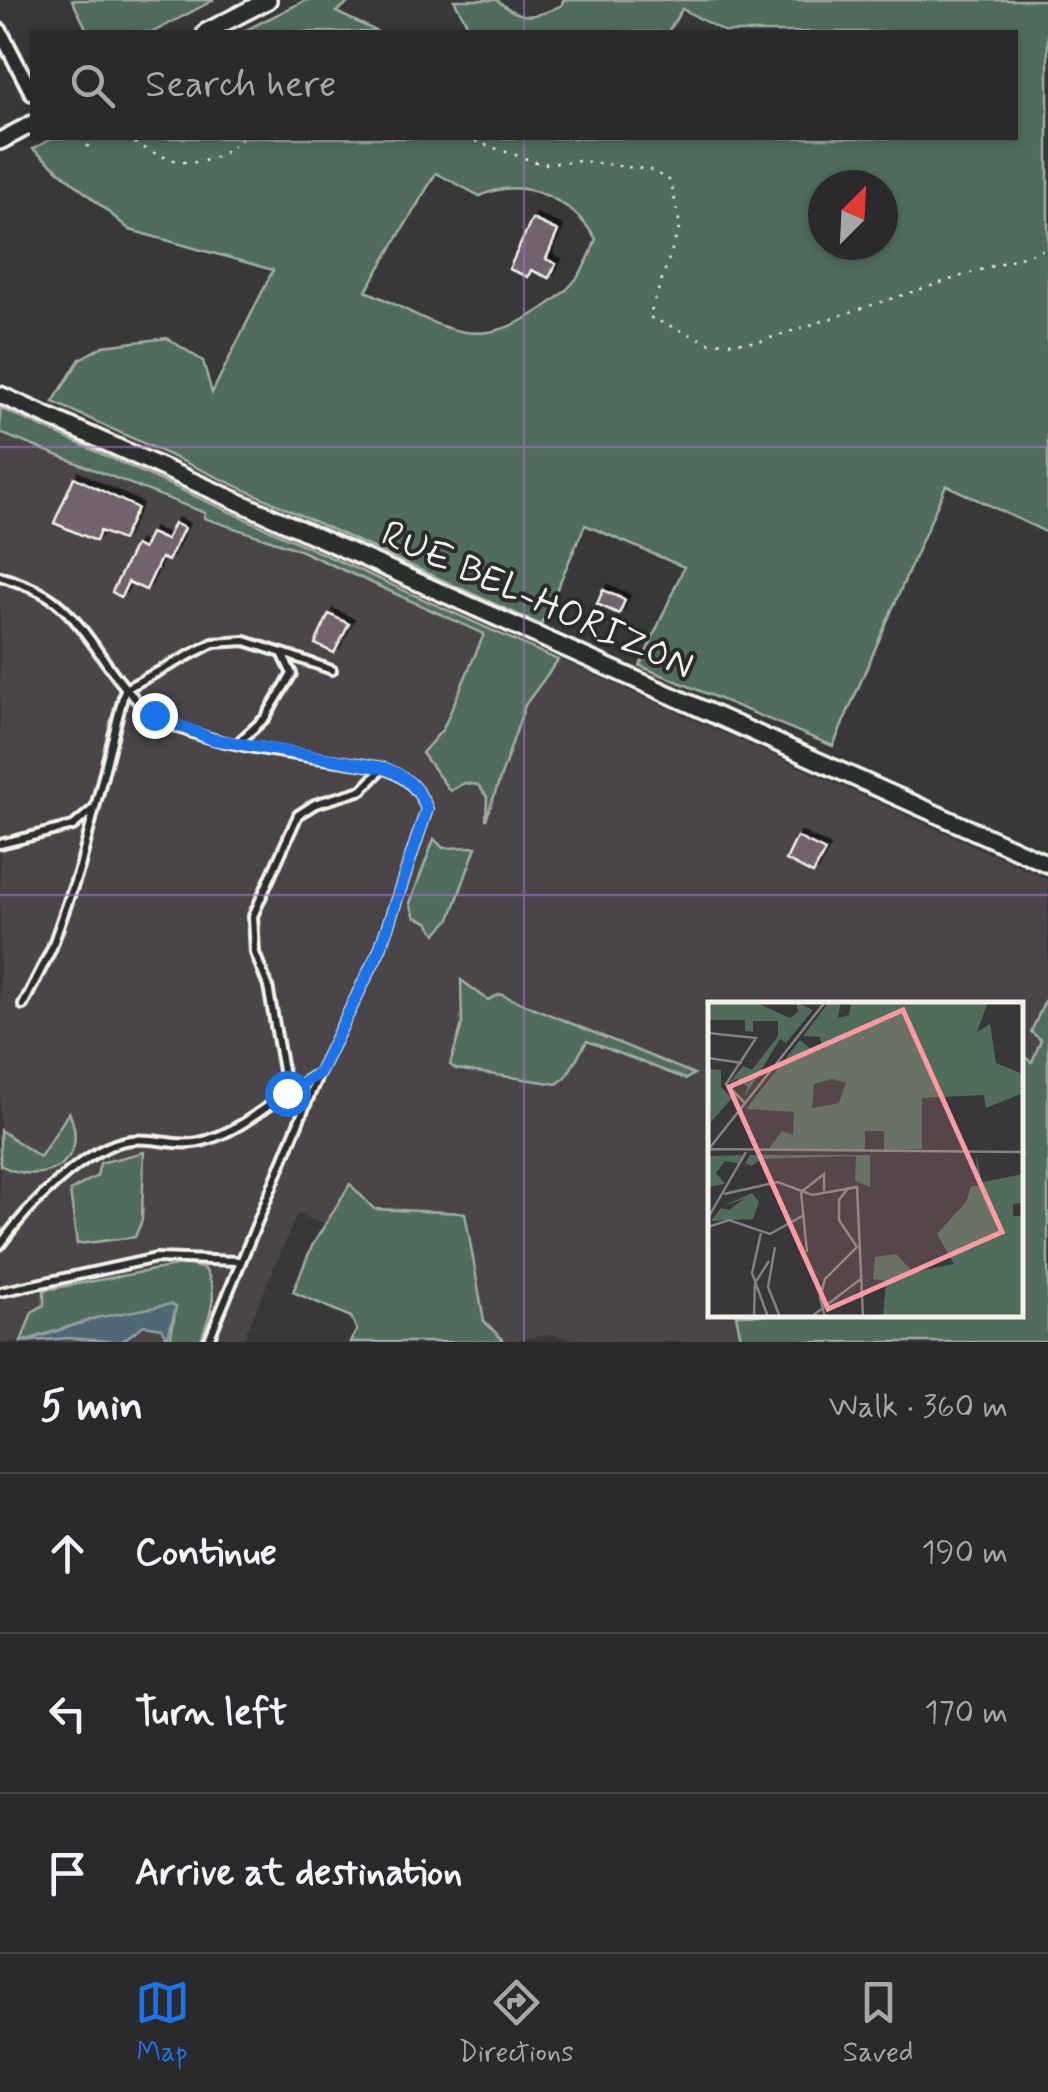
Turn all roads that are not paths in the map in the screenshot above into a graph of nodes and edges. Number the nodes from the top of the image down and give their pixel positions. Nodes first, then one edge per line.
1 (268, 0) edge
2 (210, 30) edge
3 (0, 31) edge
4 (30, 89) edge
5 (30, 125) edge
6 (0, 141) edge
7 (0, 395) edge
8 (0, 576) edge
9 (282, 653) junction
10 (332, 670) dead end
11 (125, 689) junction
12 (240, 742) junction
13 (384, 768) junction
14 (93, 809) junction
15 (0, 844) edge
16 (1048, 864) edge
17 (23, 1005) dead end
18 (319, 1073) junction
19 (287, 1093) junction
20 (0, 1245) edge
21 (238, 1261) junction
22 (0, 1292) edge
23 (208, 1342) edge

1 - 2 street
3 - 4 street
5 - 6 street
7 - 16 street, RUE BEL-HORIZON
8 - 11 lane
9 - 10 lane
9 - 11 lane
9 - 12 lane
11 - 12 lane
11 - 14 lane
12 - 13 lane
13 - 18 lane
13 - 19 lane
14 - 15 lane
14 - 17 lane
18 - 19 lane
18 - 21 lane
19 - 20 lane
21 - 22 lane
21 - 23 lane

